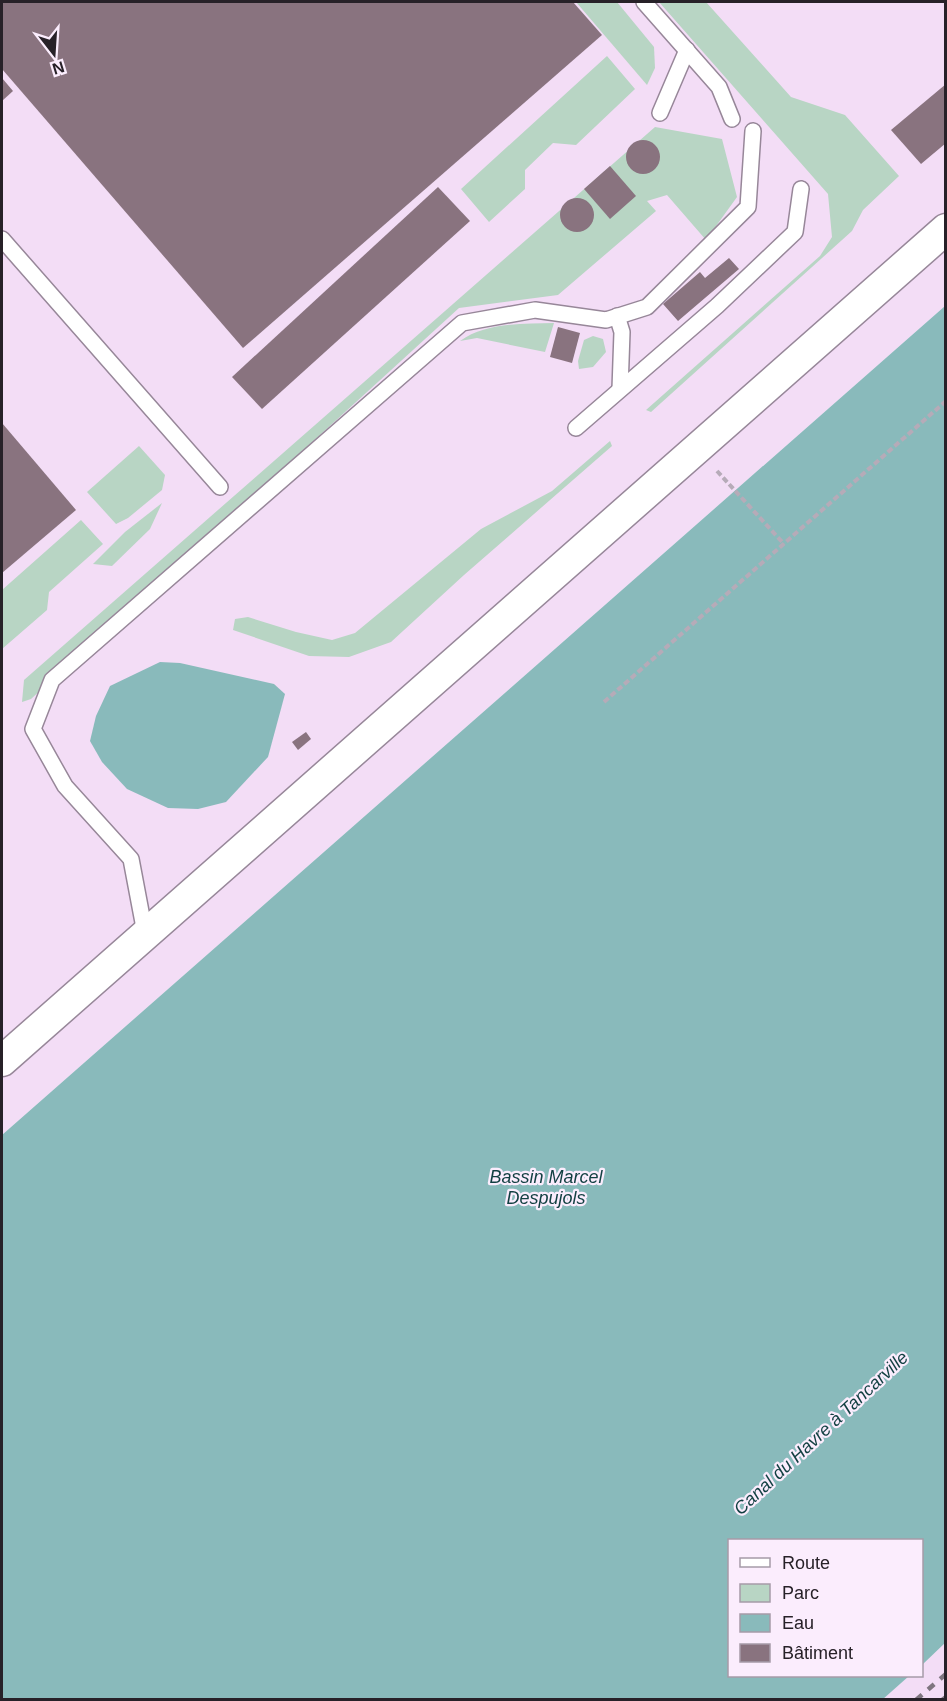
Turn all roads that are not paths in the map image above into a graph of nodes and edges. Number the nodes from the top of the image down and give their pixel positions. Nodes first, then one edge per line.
1 (644, 2) edge
2 (687, 50) junction
3 (660, 112) dead end
4 (732, 118) dead end
5 (753, 131) dead end
6 (801, 189) dead end
7 (945, 228) edge
8 (2, 240) edge
9 (617, 316) junction
10 (620, 389) junction
11 (576, 428) dead end
12 (220, 487) dead end
13 (145, 933) junction
14 (2, 1060) edge

1 - 2 lane
2 - 3 lane
2 - 4 lane
5 - 9 lane
6 - 10 lane
7 - 13 street
8 - 12 lane
9 - 10 lane
9 - 13 lane
10 - 11 lane
13 - 14 street

